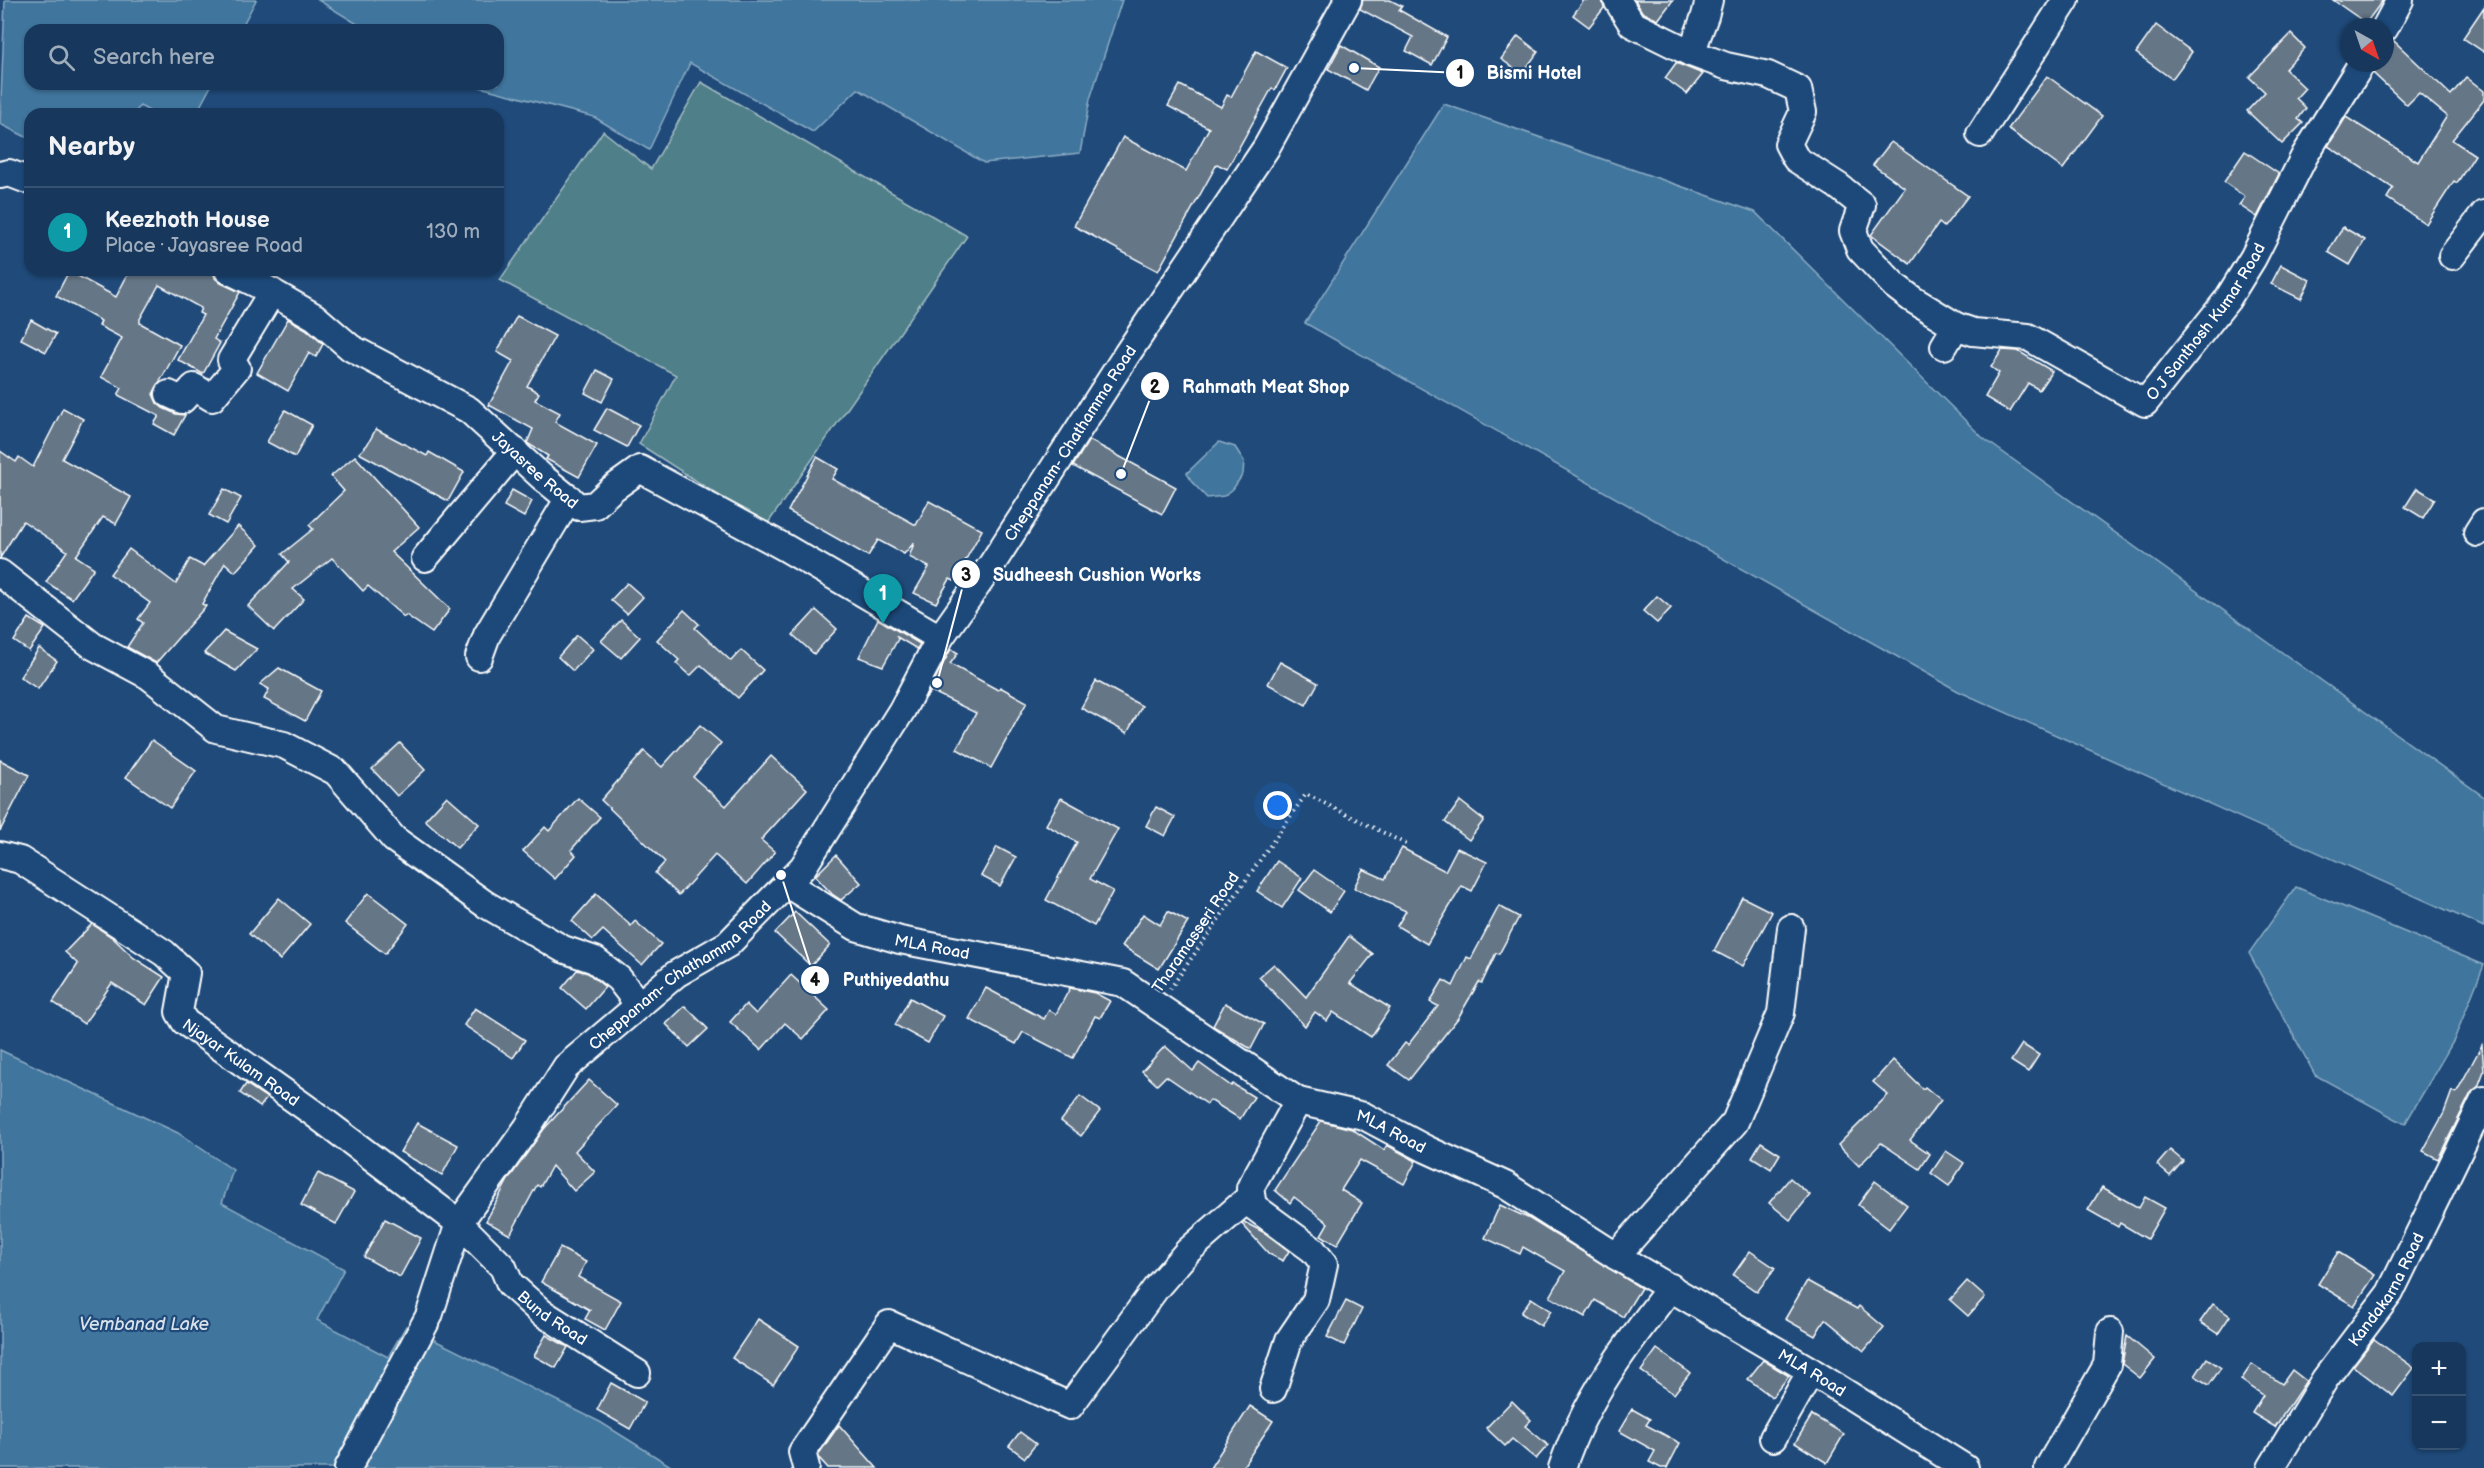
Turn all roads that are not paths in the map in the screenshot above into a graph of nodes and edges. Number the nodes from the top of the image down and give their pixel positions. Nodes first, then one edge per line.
1 (1348, 0) edge
2 (1617, 0) edge
3 (1708, 0) edge
4 (2066, 0) edge
5 (2400, 0) edge
6 (2390, 18) edge
7 (1691, 53) junction
8 (2356, 72) edge
9 (1980, 134) dead end
10 (0, 175) edge
11 (24, 179) edge
12 (2484, 214) edge
13 (2452, 256) dead end
14 (240, 276) edge
15 (272, 292) junction
16 (169, 394) dead end
17 (515, 451) junction
18 (569, 498) junction
19 (425, 558) dead end
20 (0, 573) edge
21 (940, 638) junction
22 (479, 657) dead end
23 (0, 855) edge
24 (787, 884) junction
25 (1791, 928) dead end
26 (639, 1005) junction
27 (2484, 1100) edge
28 (1298, 1101) junction
29 (1251, 1196) junction
30 (459, 1223) junction
31 (1616, 1256) junction
32 (1671, 1287) junction
33 (2110, 1332) dead end
34 (1811, 1371) junction
35 (637, 1373) dead end
36 (1273, 1389) dead end
37 (1773, 1438) dead end
38 (806, 1467) edge
39 (348, 1468) edge
40 (1562, 1468) edge
41 (1965, 1468) edge
42 (2048, 1468) edge
43 (2271, 1468) edge

1 - 21 street, Cheppanam- Chathamma Road
2 - 7 street, O J Santhosh Kumar Road
3 - 7 street
4 - 9 street
5 - 6 street
7 - 8 street, O J Santhosh Kumar Road
10 - 11 street
12 - 13 street
14 - 15 street, Jayasree Road
15 - 16 street
15 - 17 street, Jayasree Road
17 - 18 street, Jayasree Road
17 - 19 street
18 - 21 street, Jayasree Road
18 - 22 street
20 - 26 street
21 - 24 street, Cheppanam- Chathamma Road
23 - 30 street, Njayar Kulam Road
24 - 26 street, Cheppanam- Chathamma Road
24 - 28 street, MLA Road
25 - 31 street
26 - 30 street, Cheppanam- Chathamma Road
27 - 43 street, Kandakarna Road
28 - 29 street
28 - 31 street, MLA Road
29 - 36 street
29 - 38 street
30 - 35 street, Bund Road
30 - 39 street, Cheppanam- Chathamma Road
31 - 32 street, MLA Road
32 - 34 street, MLA Road
32 - 40 street
33 - 42 street
34 - 37 street
34 - 41 street, MLA Road

